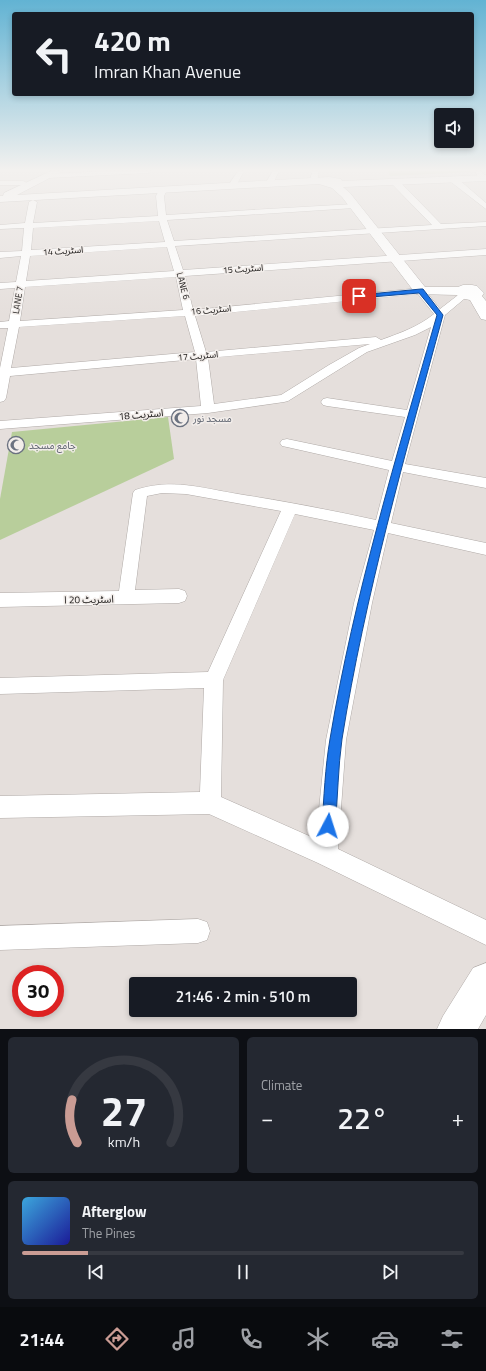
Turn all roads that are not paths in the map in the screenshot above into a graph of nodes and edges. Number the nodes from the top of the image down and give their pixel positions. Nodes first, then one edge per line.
1 (29, 219) edge
2 (142, 219) edge
3 (162, 219) edge
4 (364, 219) edge
5 (432, 219) edge
6 (486, 224) edge
7 (28, 225) junction
8 (0, 227) edge
9 (440, 227) junction
10 (374, 232) junction
11 (171, 244) junction
12 (486, 252) edge
13 (26, 253) junction
14 (0, 255) edge
15 (395, 259) junction
16 (180, 274) junction
17 (486, 281) edge
18 (20, 284) junction
19 (0, 286) edge
20 (421, 291) junction
21 (468, 293) junction
22 (189, 313) junction
23 (440, 315) junction
24 (486, 316) edge
25 (14, 324) junction
26 (0, 325) edge
27 (396, 338) junction
28 (202, 356) junction
29 (3, 373) edge
30 (0, 398) edge
31 (327, 402) dead end
32 (208, 409) junction
33 (412, 414) junction
34 (0, 425) edge
35 (287, 443) dead end
36 (398, 466) junction
37 (486, 483) edge
38 (290, 507) junction
39 (382, 526) junction
40 (486, 549) edge
41 (179, 596) dead end
42 (126, 598) junction
43 (0, 600) edge
44 (214, 680) junction
45 (0, 686) edge
46 (210, 803) junction
47 (0, 807) edge
48 (326, 855) junction
49 (198, 931) dead end
50 (486, 933) edge
51 (0, 938) edge
52 (486, 981) edge
53 (456, 1029) edge

1 - 7 street, LANE 7
2 - 7 street
3 - 11 street, LANE 6
4 - 10 street
5 - 9 street
6 - 9 street, اسٹریٹ 14
7 - 8 street
7 - 13 street, LANE 7
9 - 10 street, اسٹریٹ 14
10 - 11 street, اسٹریٹ 14
10 - 15 street
11 - 13 street, اسٹریٹ 14
11 - 16 street, LANE 6
12 - 15 street, اسٹریٹ 15
13 - 14 street, اسٹریٹ 14
13 - 18 street, LANE 7
15 - 16 street, اسٹریٹ 15
15 - 20 street
16 - 18 street, اسٹریٹ 15
16 - 22 street, LANE 6
17 - 21 street
18 - 19 street, اسٹریٹ 15
18 - 25 street, LANE 7
20 - 21 street
20 - 22 street, اسٹریٹ 16
20 - 23 street
21 - 23 street, اسٹریٹ 18
21 - 24 street
22 - 25 street, اسٹریٹ 16
22 - 28 street, LANE 6
23 - 27 street, اسٹریٹ 18
23 - 33 street
25 - 26 street, اسٹریٹ 16
25 - 29 street, LANE 7
27 - 28 street, اسٹریٹ 17
27 - 32 street, اسٹریٹ 18
28 - 29 street, اسٹریٹ 17
28 - 32 street, LANE 6
29 - 30 street, LANE 7
31 - 33 street
32 - 34 street, اسٹریٹ 18
33 - 36 street
35 - 36 street
36 - 37 street
36 - 39 street
38 - 39 street
38 - 42 street
38 - 44 street
39 - 40 street
39 - 48 street
41 - 42 street, اسٹریٹ 20 ا
42 - 43 street, اسٹریٹ 20 ا
44 - 45 street
44 - 46 street
46 - 47 street
46 - 48 street
48 - 50 street
49 - 51 street
52 - 53 street

